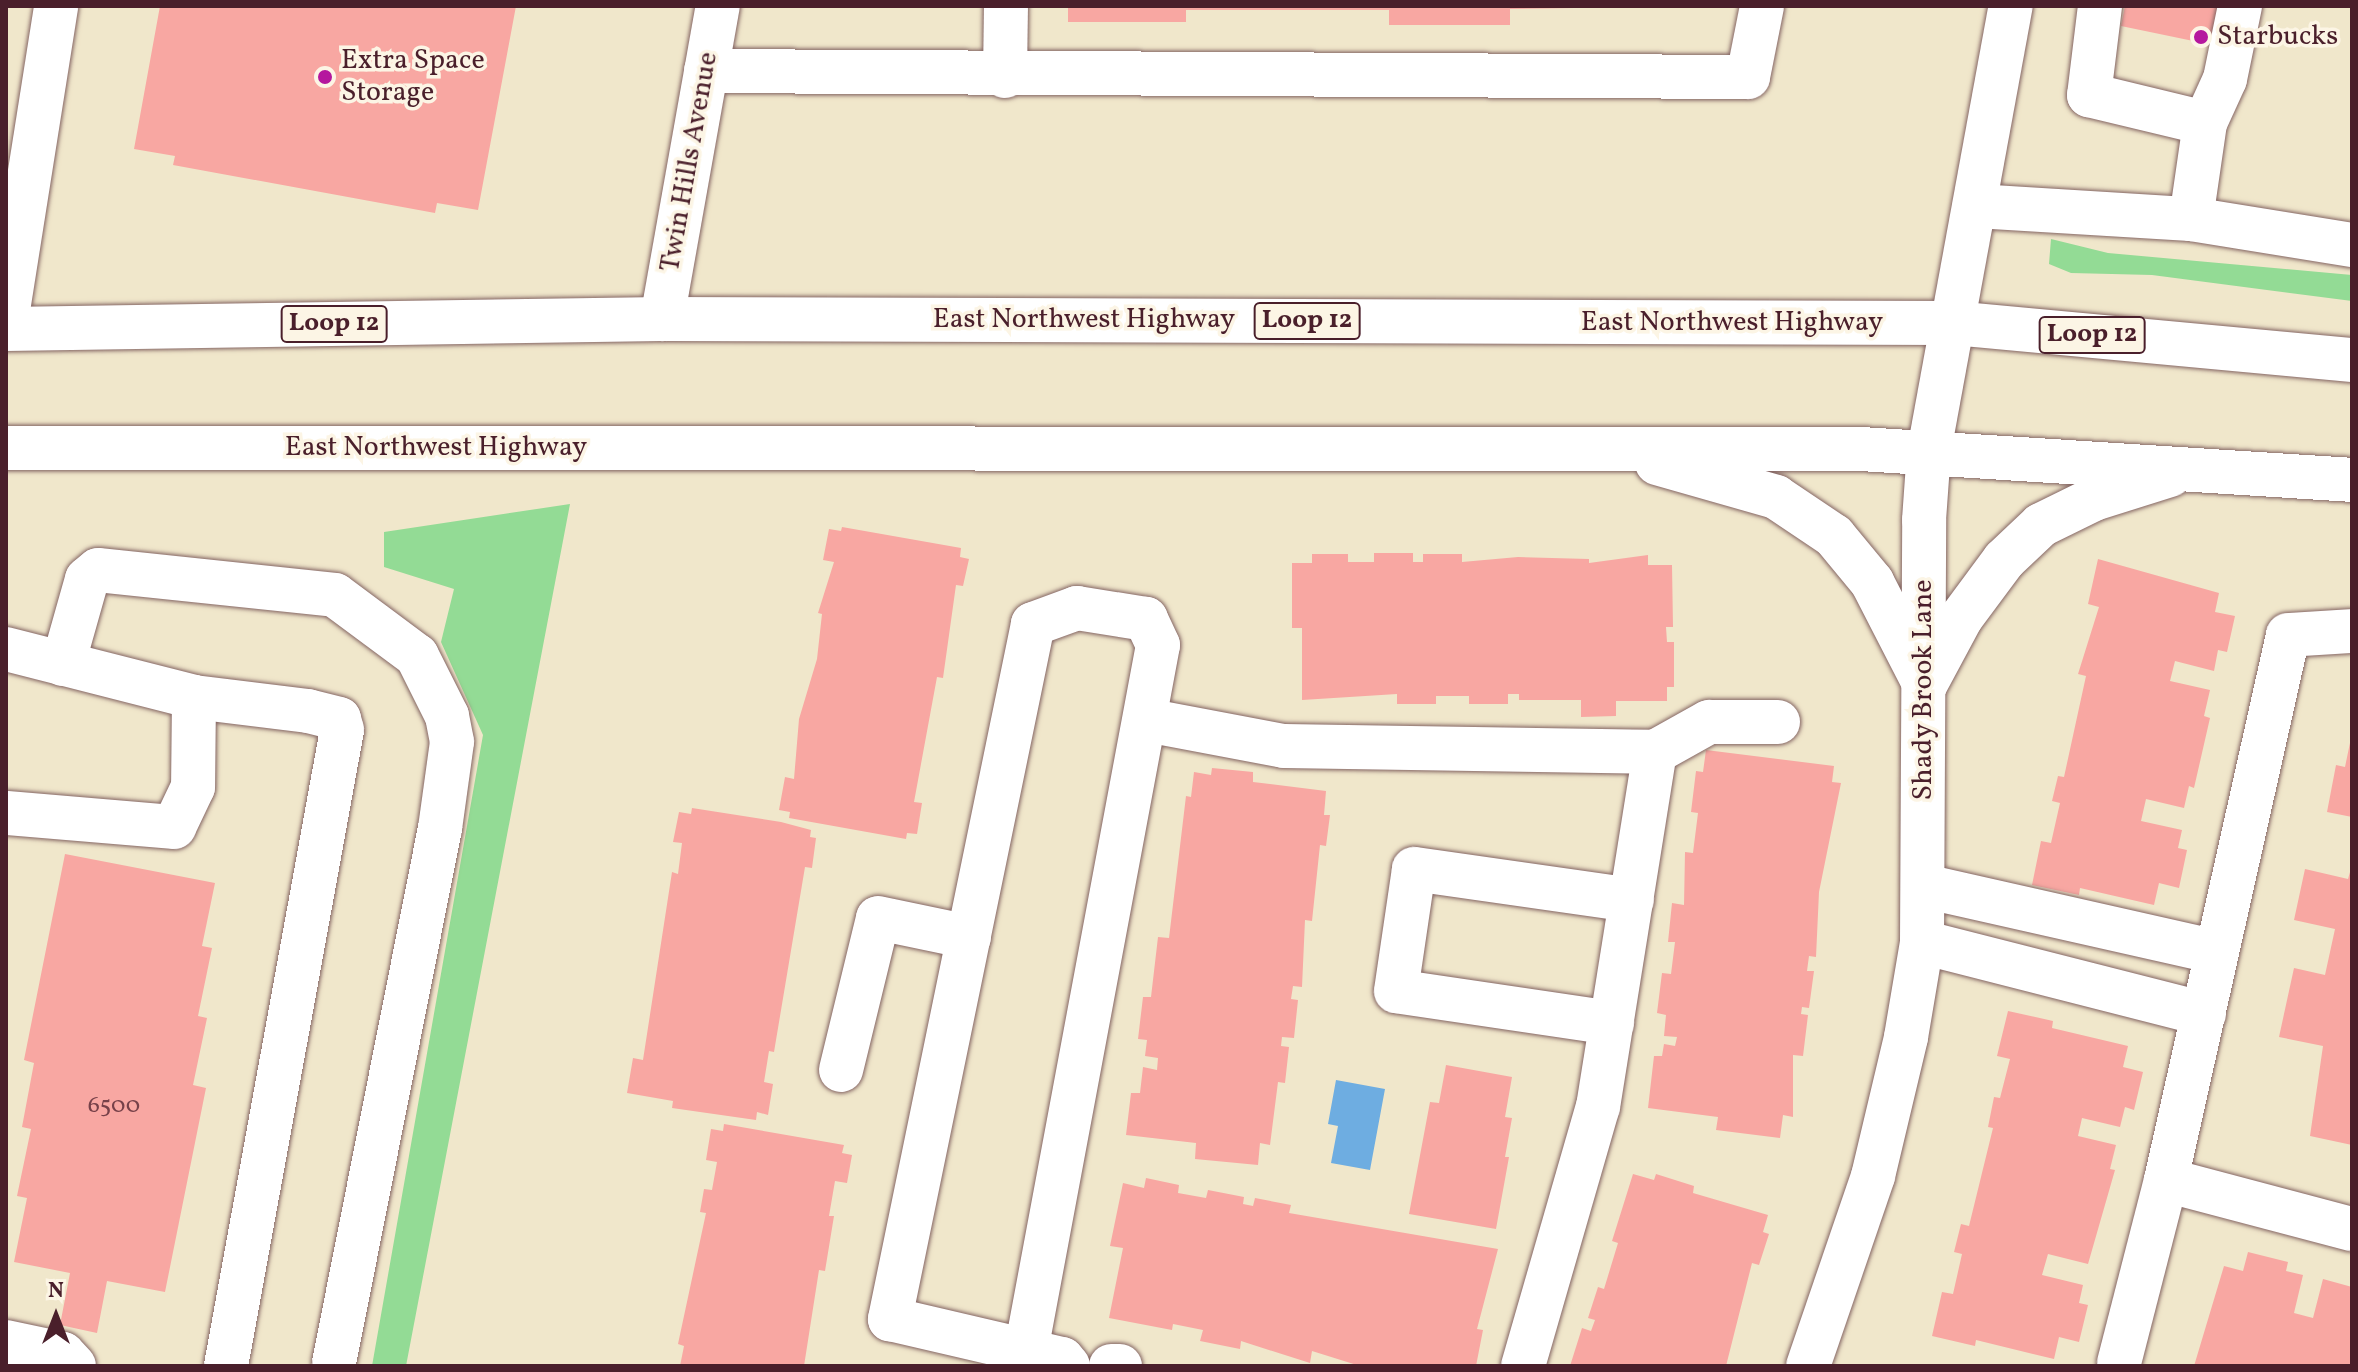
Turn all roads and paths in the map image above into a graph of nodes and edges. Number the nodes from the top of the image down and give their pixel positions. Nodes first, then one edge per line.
1 (56, 6) edge
2 (718, 6) edge
3 (1006, 6) edge
4 (1762, 6) edge
5 (2011, 6) edge
6 (2100, 6) edge
7 (2240, 6) edge
8 (706, 71) junction
9 (1005, 76) junction
10 (2205, 123) junction
11 (1976, 206) junction
12 (2191, 219) junction
13 (2352, 245) edge
14 (662, 319) junction
15 (1952, 323) junction
16 (6, 326) edge
17 (2352, 360) edge
18 (1568, 447) junction
19 (6, 448) edge
20 (1929, 451) junction
21 (2195, 467) junction
22 (2352, 480) edge
23 (2352, 631) edge
24 (6, 649) edge
25 (63, 664) junction
26 (1925, 685) junction
27 (194, 697) junction
28 (1146, 720) junction
29 (1778, 722) dead end
30 (1655, 752) junction
31 (6, 813) edge
32 (1924, 886) junction
33 (1632, 900) junction
34 (969, 937) junction
35 (1922, 942) junction
36 (2217, 952) junction
37 (2204, 1014) junction
38 (1612, 1023) junction
39 (841, 1070) dead end
40 (2166, 1180) junction
41 (2352, 1229) edge
42 (6, 1342) edge
43 (1026, 1351) junction
44 (334, 1363) dead end
45 (2119, 1363) dead end
46 (1811, 1365) edge
47 (74, 1366) edge
48 (226, 1366) edge
49 (1068, 1366) edge
50 (1111, 1366) edge
51 (1120, 1366) edge
52 (1523, 1366) edge

1 - 16 main road
2 - 8 main road, Twin Hills Avenue
3 - 9 main road
4 - 9 main road
5 - 11 main road, Shady Brook Lane
6 - 10 main road
7 - 10 main road
8 - 9 main road
8 - 14 main road, Twin Hills Avenue
10 - 12 main road
11 - 12 main road
11 - 15 main road, Shady Brook Lane
12 - 13 main road
14 - 15 main road, East Northwest Highway / Loop 12
14 - 16 main road, East Northwest Highway / Loop 12
15 - 17 main road, East Northwest Highway / Loop 12
15 - 20 main road, Shady Brook Lane
18 - 19 main road, East Northwest Highway
18 - 20 main road, East Northwest Highway
18 - 26 main road
20 - 21 main road, East Northwest Highway
20 - 26 main road, Shady Brook Lane
21 - 22 main road, East Northwest Highway
21 - 26 main road
23 - 36 main road
24 - 25 main road
25 - 27 main road
25 - 44 main road
26 - 32 main road, Shady Brook Lane
27 - 31 main road
27 - 48 main road
28 - 30 main road
28 - 34 main road
28 - 43 main road
29 - 30 main road
30 - 33 main road
32 - 35 main road, Shady Brook Lane
32 - 36 main road
33 - 38 main road
33 - 38 main road
34 - 39 main road
34 - 43 main road
35 - 37 main road
35 - 46 main road, Shady Brook Lane
36 - 37 main road
37 - 40 main road
38 - 52 main road
40 - 41 main road
40 - 45 main road
42 - 47 main road
43 - 49 main road
50 - 51 main road

